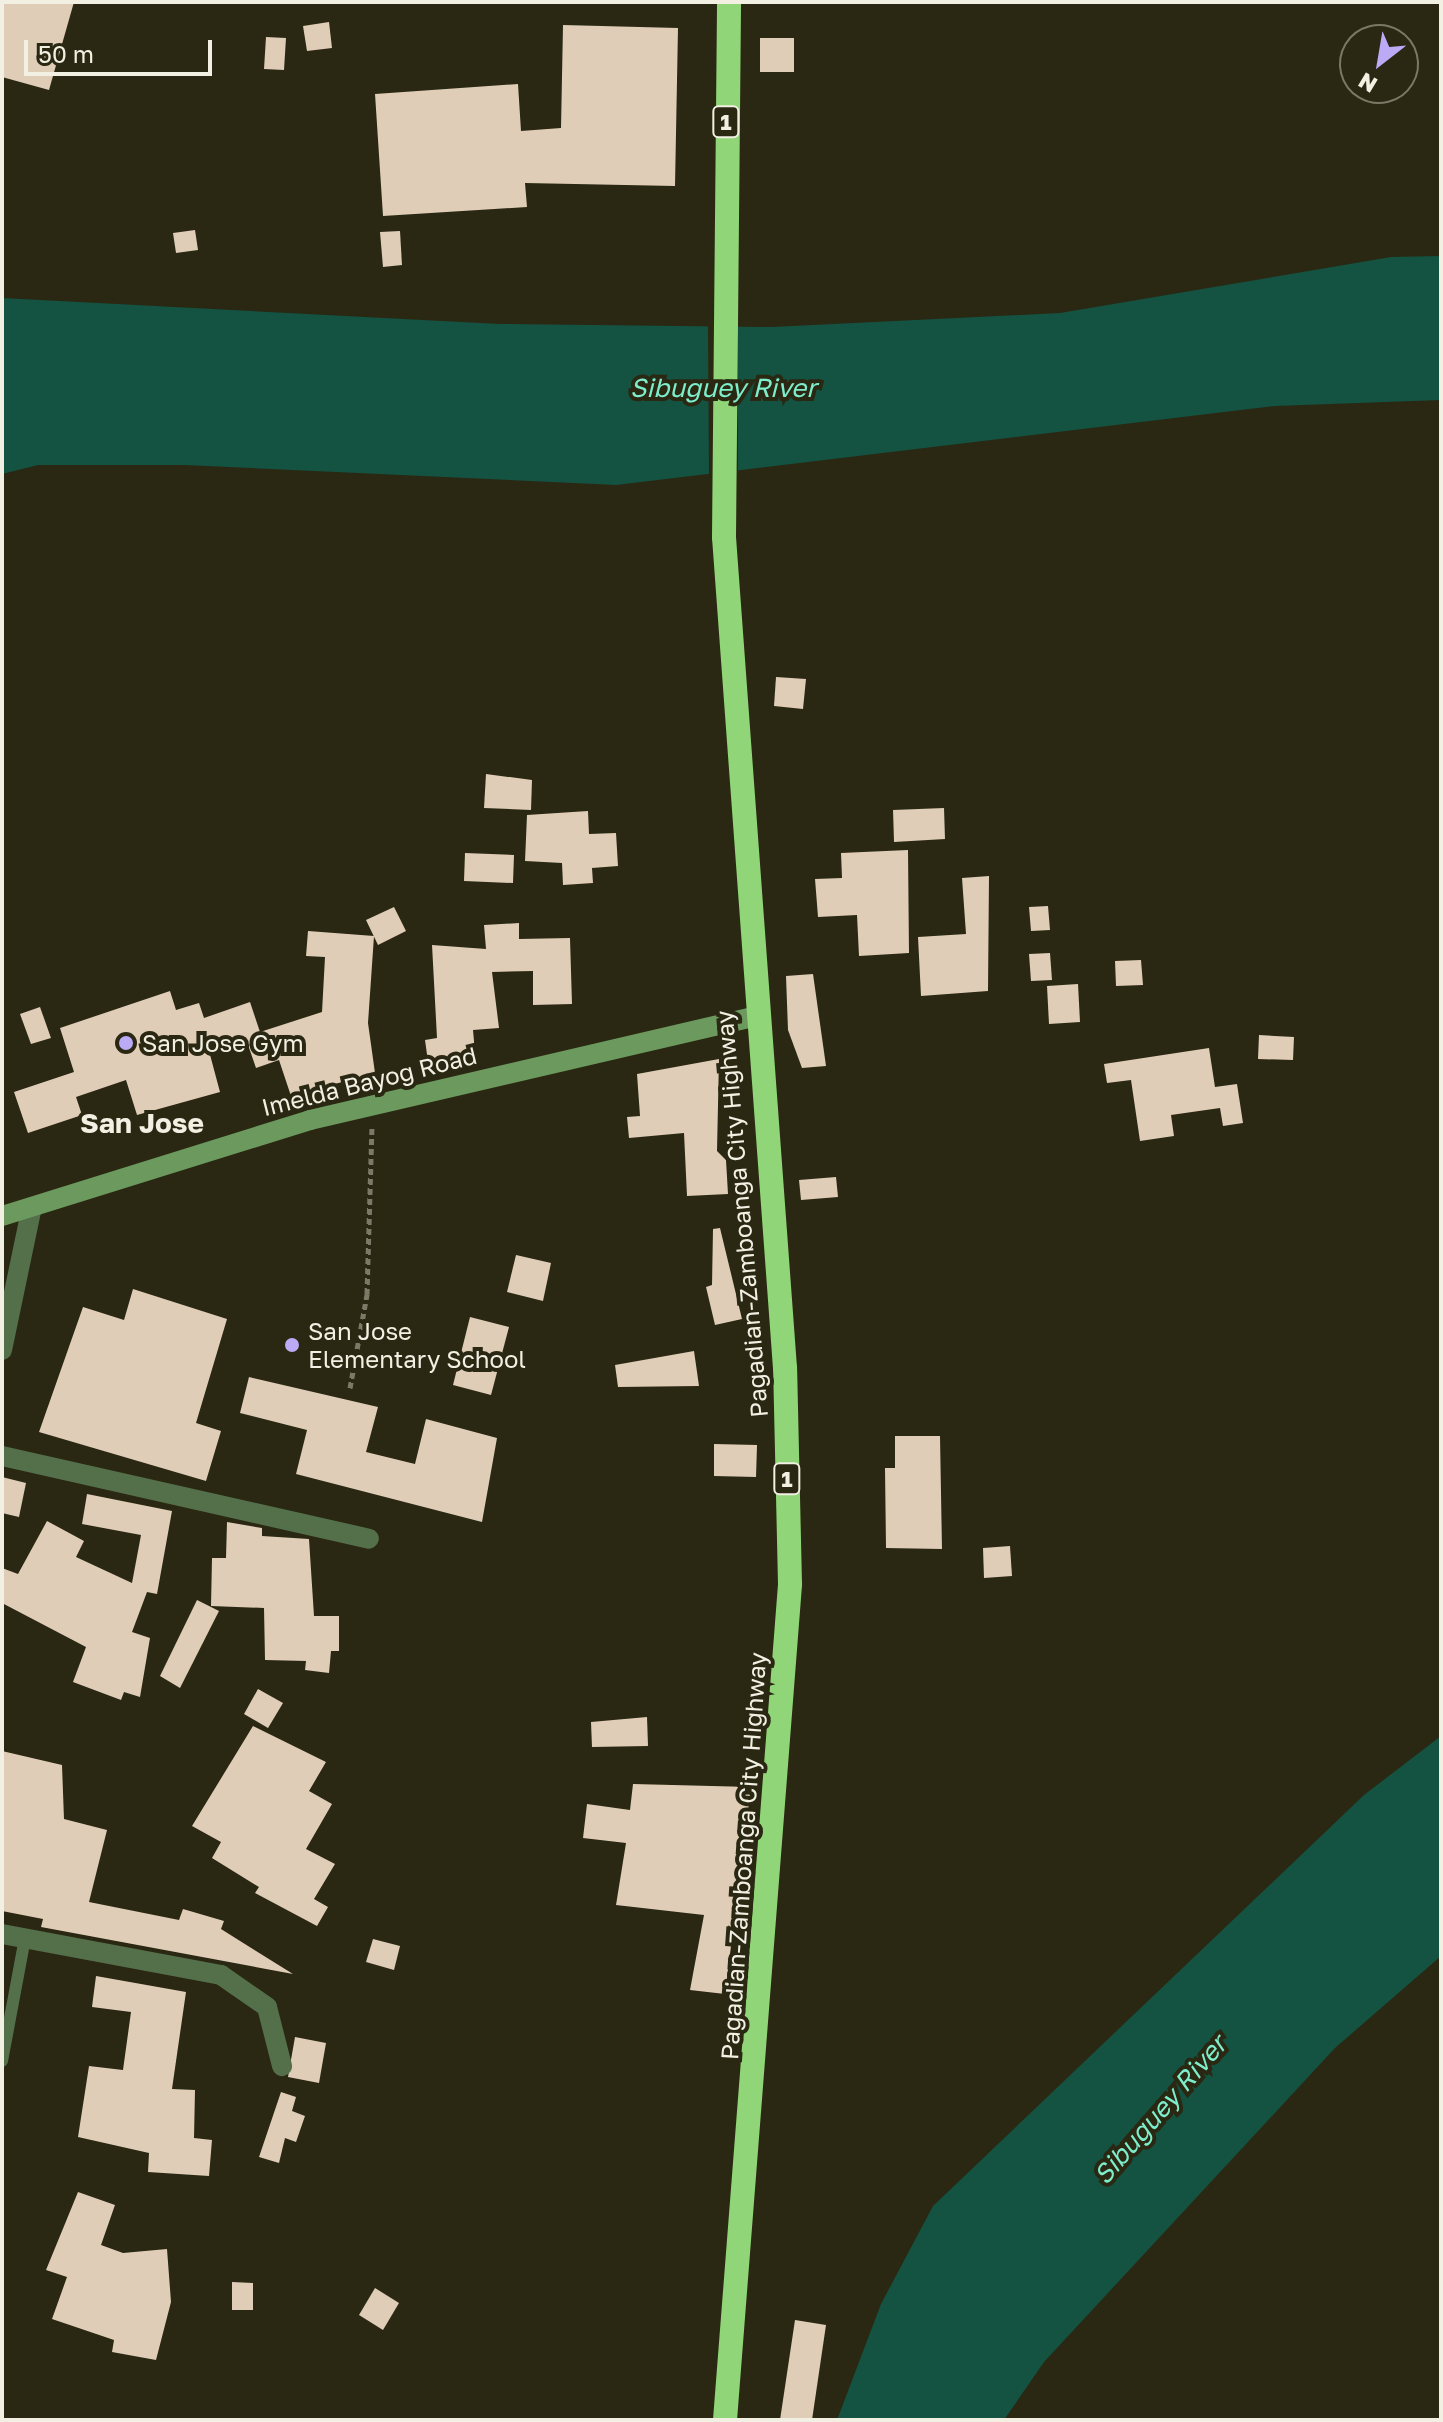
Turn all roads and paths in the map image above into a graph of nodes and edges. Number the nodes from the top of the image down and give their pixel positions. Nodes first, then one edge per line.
1 (729, 2) edge
2 (754, 1017) junction
3 (373, 1105) junction
4 (32, 1207) junction
5 (2, 1216) edge
6 (2, 1350) edge
7 (350, 1388) dead end
8 (2, 1456) edge
9 (369, 1539) dead end
10 (2, 1934) edge
11 (25, 1938) junction
12 (4, 2039) edge
13 (2, 2061) edge
14 (282, 2066) dead end
15 (725, 2420) edge

1 - 2 highway, Pagadian-Zamboanga City Highway / 1
2 - 3 main road, Imelda Bayog Road
2 - 15 highway, Pagadian-Zamboanga City Highway / 1
3 - 4 main road, Imelda Bayog Road
3 - 7 path
4 - 5 main road, Imelda Bayog Road
4 - 6 street
8 - 9 street
10 - 11 street
11 - 12 lane
11 - 14 street
12 - 13 lane

